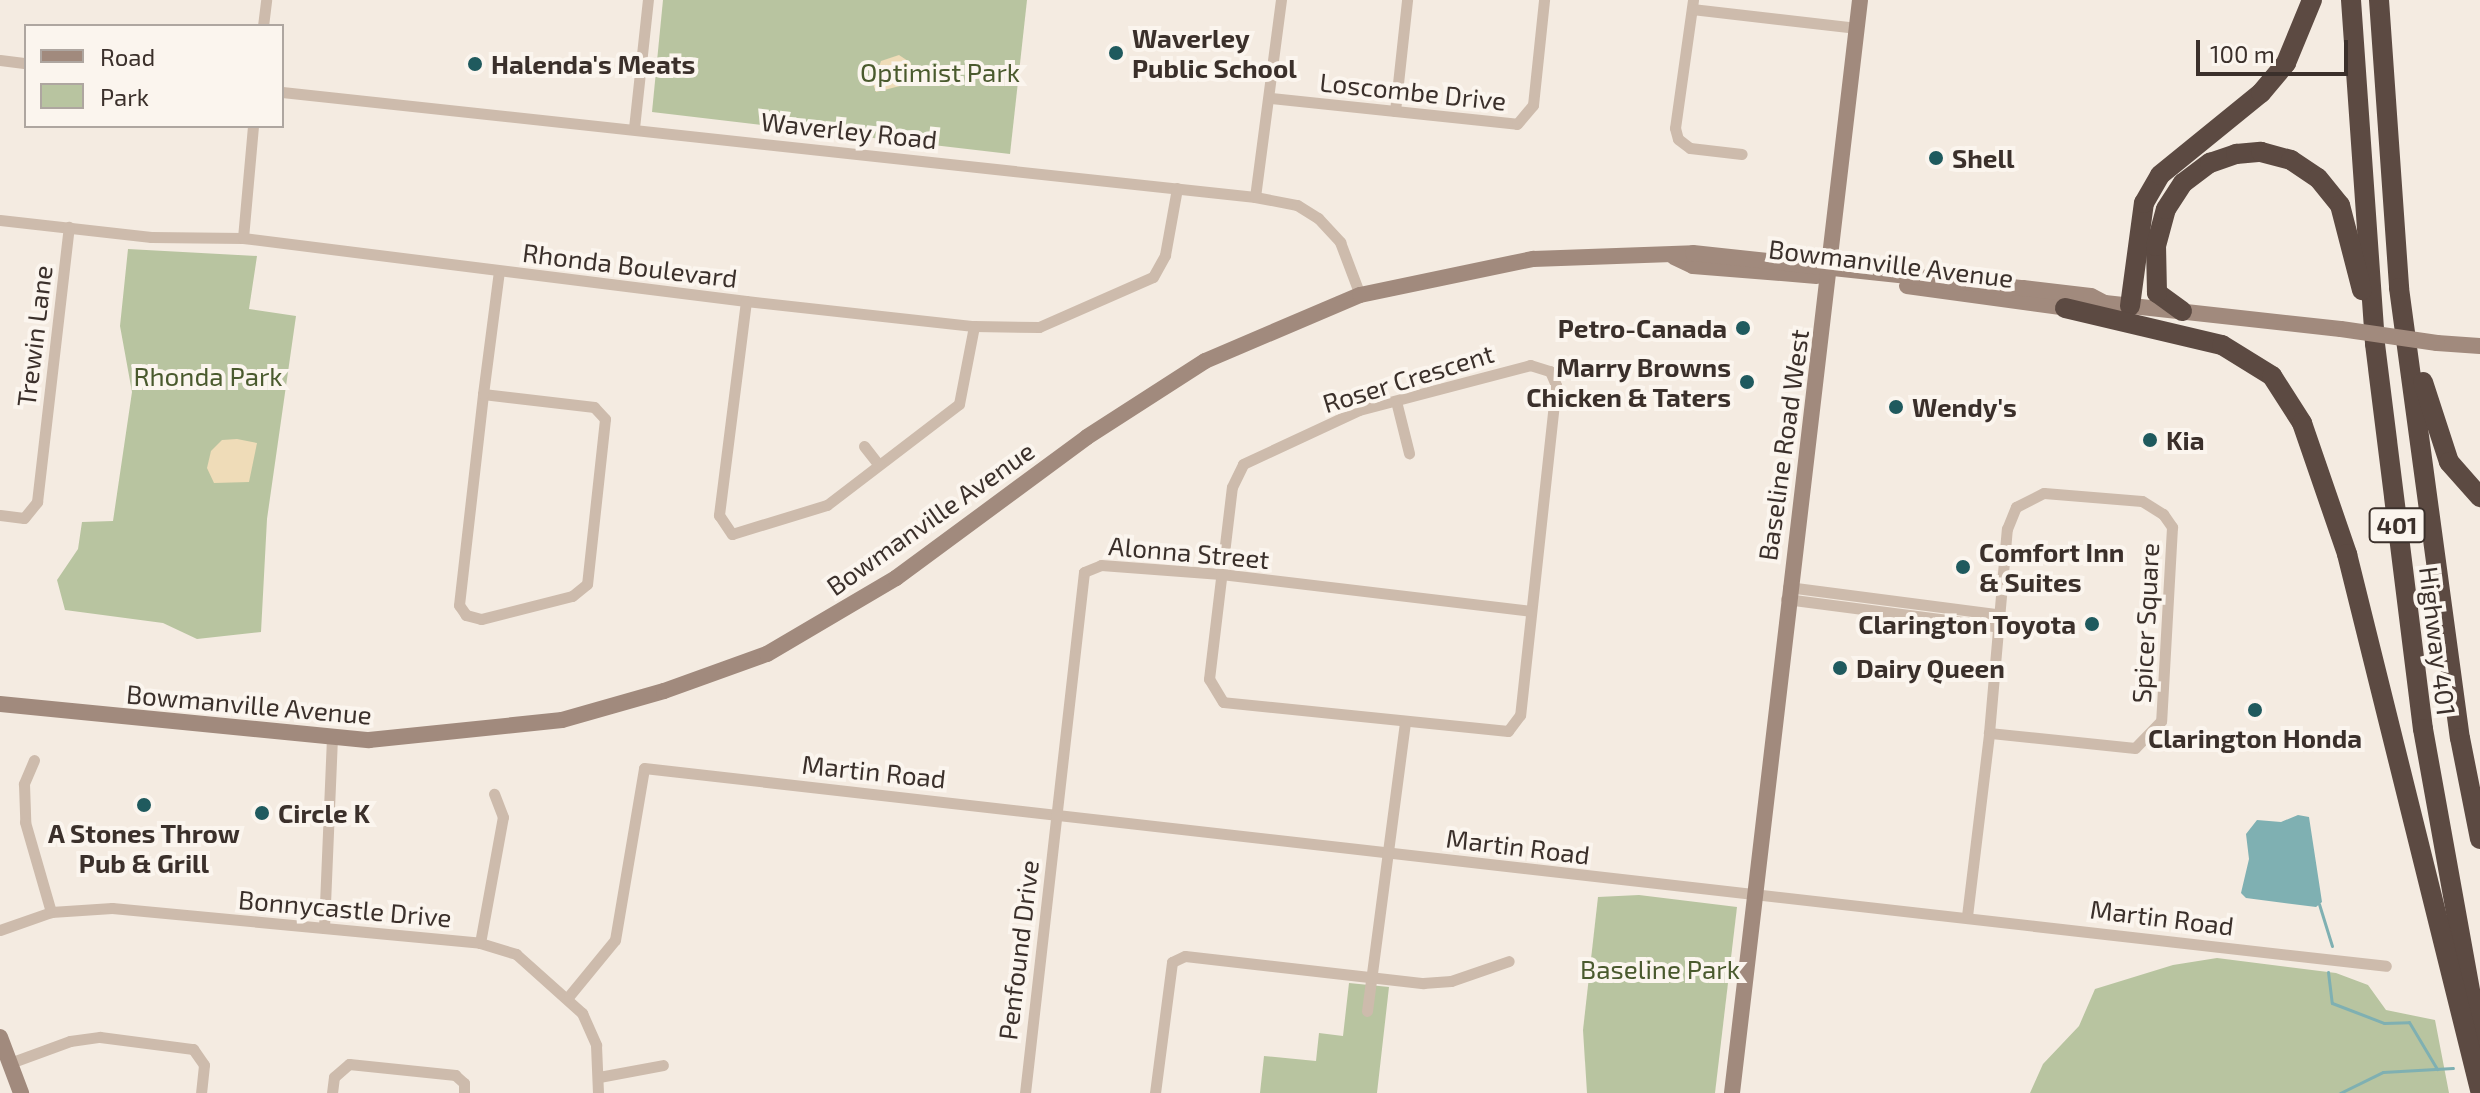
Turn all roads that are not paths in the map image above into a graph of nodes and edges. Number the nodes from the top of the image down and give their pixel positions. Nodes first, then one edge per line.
1 (266, 0) edge
2 (648, 0) edge
3 (1281, 0) edge
4 (1407, 0) edge
5 (1544, 0) edge
6 (1860, 0) edge
7 (2312, 0) edge
8 (2351, 0) edge
9 (2379, 0) edge
10 (1692, 5) edge
11 (263, 24) edge
12 (1857, 28) junction
13 (0, 60) edge
14 (24, 63) edge
15 (284, 92) edge
16 (1271, 98) junction
17 (1395, 111) junction
18 (253, 128) edge
19 (634, 128) junction
20 (1742, 154) dead end
21 (1177, 188) junction
22 (1255, 197) junction
23 (0, 220) edge
24 (69, 227) junction
25 (243, 238) junction
26 (499, 271) junction
27 (1829, 272) junction
28 (2399, 288) junction
29 (1360, 295) junction
30 (746, 301) junction
31 (2105, 303) junction
32 (2130, 306) junction
33 (2065, 308) junction
34 (2182, 311) junction
35 (974, 326) junction
36 (2375, 344) junction
37 (2480, 346) edge
38 (483, 394) junction
39 (1396, 401) junction
40 (864, 446) dead end
41 (1409, 453) dead end
42 (878, 464) junction
43 (2480, 497) edge
44 (0, 515) edge
45 (1221, 574) junction
46 (1787, 593) junction
47 (1531, 611) junction
48 (1996, 620) junction
49 (0, 704) edge
50 (1405, 723) junction
51 (1989, 733) junction
52 (332, 739) junction
53 (34, 760) dead end
54 (494, 794) dead end
55 (1058, 812) junction
56 (2480, 839) edge
57 (1387, 852) junction
58 (1753, 897) junction
59 (51, 912) junction
60 (1967, 916) junction
61 (324, 928) junction
62 (0, 930) edge
63 (480, 943) junction
64 (1509, 961) dead end
65 (2386, 966) dead end
66 (1371, 978) junction
67 (569, 996) junction
68 (1367, 1011) dead end
69 (0, 1037) edge
70 (2480, 1045) edge
71 (10, 1063) junction
72 (663, 1065) dead end
73 (599, 1077) junction
74 (2480, 1090) edge
75 (21, 1093) edge
76 (201, 1093) edge
77 (332, 1093) edge
78 (464, 1093) edge
79 (598, 1093) edge
80 (1025, 1093) edge
81 (1155, 1093) edge
82 (1732, 1093) edge

1 - 11 street
2 - 19 street
3 - 16 street
4 - 17 street
5 - 17 street, Loscombe Drive
6 - 12 main road, Baseline Road West
7 - 32 highway
8 - 36 highway, Highway 401 / 401
9 - 28 highway, Highway 401 / 401
10 - 12 street
10 - 20 street
12 - 27 main road, Baseline Road West
13 - 14 street
15 - 19 street, Waverley Road
16 - 17 street, Loscombe Drive
16 - 22 street
18 - 25 street
19 - 21 street, Waverley Road
21 - 22 street, Waverley Road
21 - 35 street, Rhonda Boulevard
22 - 29 street, Waverley Road
23 - 24 street, Rhonda Boulevard
24 - 25 street, Rhonda Boulevard
24 - 44 street, Trewin Lane
25 - 26 street, Rhonda Boulevard
26 - 30 street, Rhonda Boulevard
26 - 38 street
27 - 29 main road, Bowmanville Avenue
27 - 31 main road, Bowmanville Avenue
27 - 33 main road, Bowmanville Avenue
27 - 46 main road, Baseline Road West
28 - 43 highway
28 - 56 highway, Highway 401 / 401
29 - 52 main road, Bowmanville Avenue
30 - 35 street, Rhonda Boulevard
30 - 42 street
31 - 32 main road, Bowmanville Avenue
31 - 33 main road, Bowmanville Avenue
32 - 34 main road, Bowmanville Avenue
33 - 74 highway
34 - 36 highway
34 - 37 main road, Bowmanville Avenue, bridge
35 - 42 street
36 - 70 highway, Highway 401 / 401
38 - 38 street
39 - 41 street
39 - 45 street, Roser Crescent
39 - 47 street, Roser Crescent
40 - 42 street
45 - 47 street, Alonna Street
45 - 50 street, Roser Crescent
45 - 55 street, Alonna Street
46 - 48 street
46 - 58 main road, Baseline Road West
47 - 50 street, Roser Crescent
48 - 51 street, Spicer Square
48 - 51 street, Spicer Square
49 - 52 main road, Bowmanville Avenue
50 - 57 street
51 - 60 street, Spicer Square
52 - 61 street
53 - 59 street
54 - 63 street
55 - 57 street, Martin Road
55 - 67 street, Martin Road
55 - 80 street, Penfound Drive
57 - 58 street, Martin Road
57 - 66 street
58 - 60 street, Martin Road
58 - 82 main road, Baseline Road West
59 - 61 street, Bonnycastle Drive
59 - 62 street, Bonnycastle Drive
60 - 65 street, Martin Road
61 - 63 street, Bonnycastle Drive
63 - 67 street, Bonnycastle Drive
64 - 66 street
66 - 68 street
66 - 81 street
67 - 73 street, Bonnycastle Drive
69 - 71 main road
71 - 75 main road
71 - 76 street
72 - 73 street
73 - 79 street, Bonnycastle Drive
77 - 78 street

